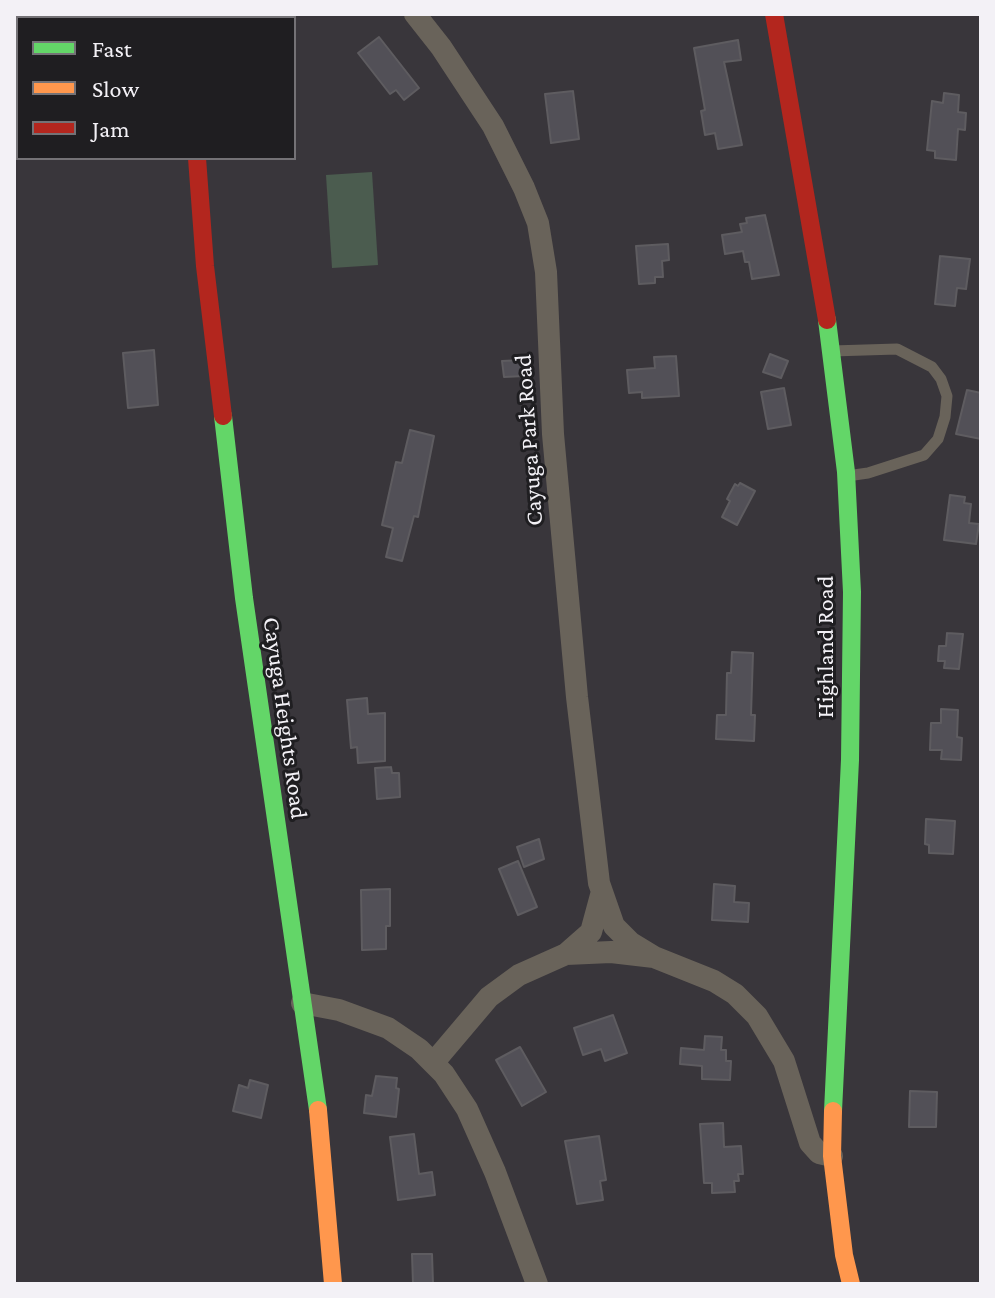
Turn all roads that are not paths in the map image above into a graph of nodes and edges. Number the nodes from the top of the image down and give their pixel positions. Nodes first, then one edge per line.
1 (415, 14) edge
2 (774, 14) edge
3 (197, 160) edge
4 (831, 352) junction
5 (846, 476) junction
6 (601, 895) junction
7 (566, 954) junction
8 (654, 957) junction
9 (302, 1003) junction
10 (434, 1062) junction
11 (832, 1156) junction
12 (333, 1284) edge
13 (537, 1284) edge
14 (851, 1284) edge

1 - 6 street, Cayuga Park Road
2 - 4 street, Highland Road
3 - 9 street, Cayuga Heights Road
4 - 5 street, Highland Road
4 - 5 lane
5 - 11 street, Highland Road
6 - 7 street, Cayuga Park Road
6 - 8 street, Cayuga Park Road
7 - 8 street
7 - 10 street
8 - 11 street
9 - 10 street
9 - 12 street, Cayuga Heights Road
10 - 13 street
11 - 14 street, Highland Road

